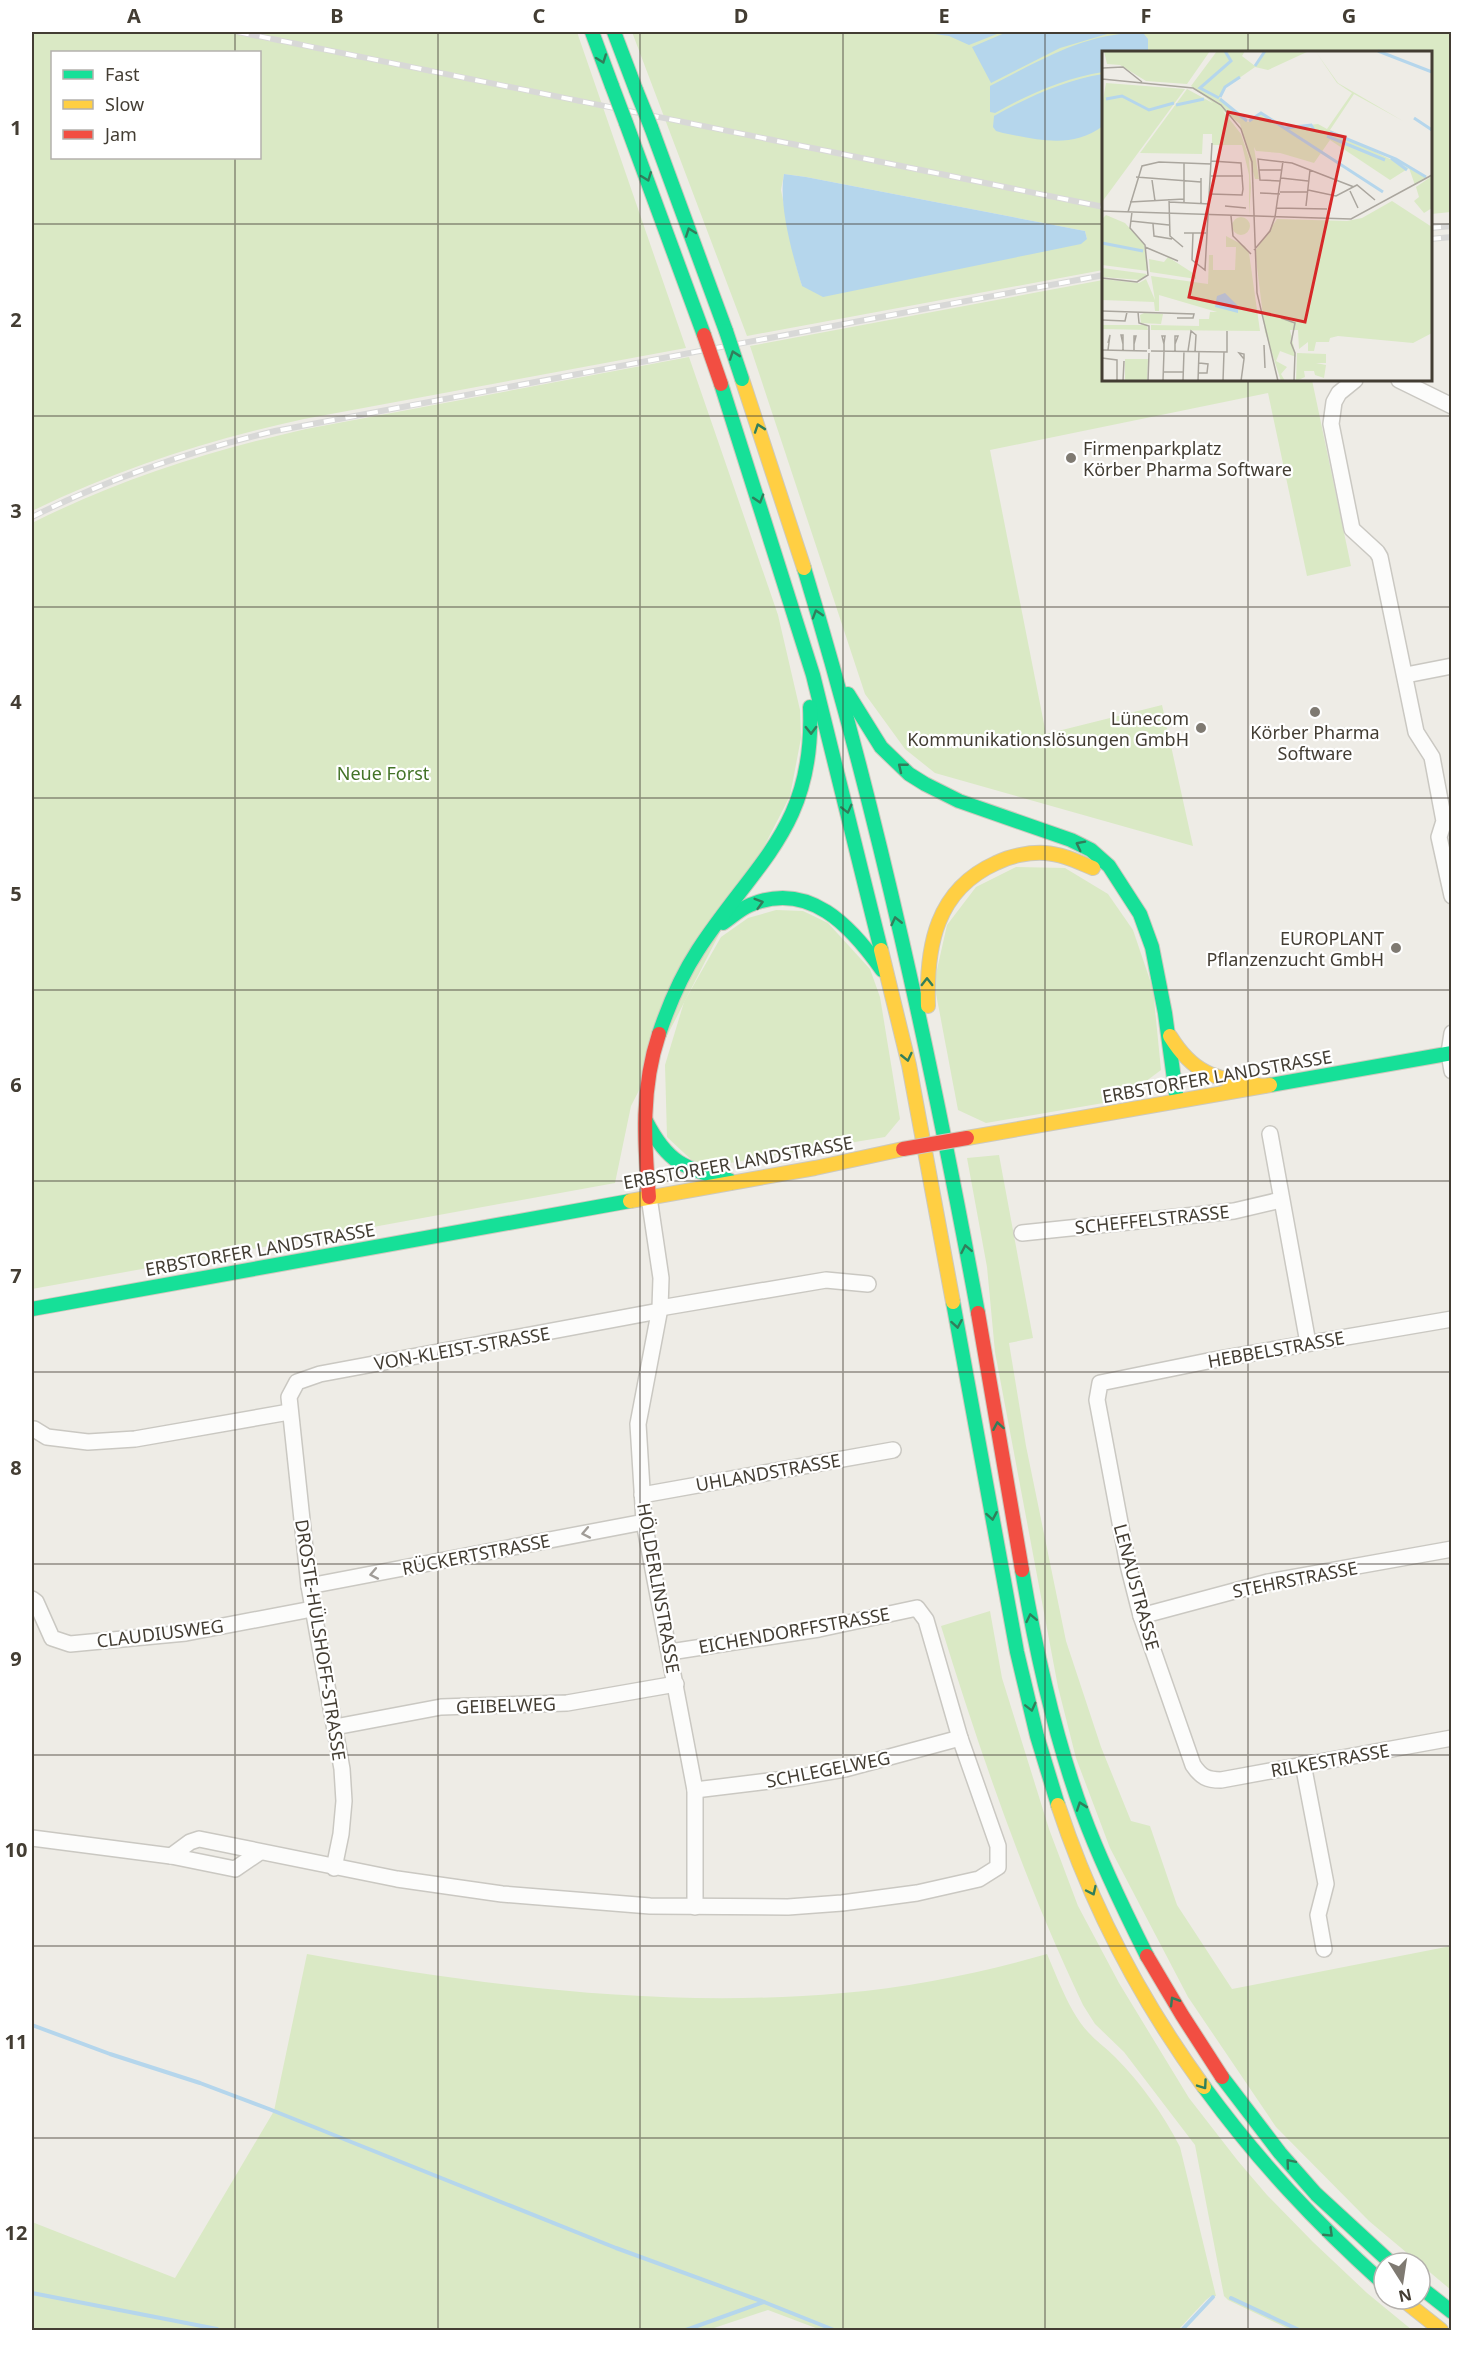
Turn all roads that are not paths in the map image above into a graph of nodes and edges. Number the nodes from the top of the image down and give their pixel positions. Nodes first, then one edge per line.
1 (591, 32) edge
2 (614, 32) edge
3 (1353, 381) edge
4 (1401, 381) edge
5 (1452, 406) edge
6 (793, 610) junction
7 (1452, 666) edge
8 (833, 670) junction
9 (1406, 675) junction
10 (1448, 820) edge
11 (1120, 885) junction
12 (1452, 896) edge
13 (709, 933) junction
14 (889, 980) junction
15 (1167, 1031) junction
16 (1452, 1033) edge
17 (1450, 1053) edge
18 (929, 1060) junction
19 (1452, 1071) edge
20 (1264, 1086) junction
21 (1177, 1101) junction
22 (644, 1116) junction
23 (1270, 1134) dead end
24 (730, 1183) junction
25 (649, 1197) junction
26 (1281, 1200) junction
27 (1022, 1233) dead end
28 (868, 1284) dead end
29 (32, 1309) edge
30 (659, 1310) junction
31 (1452, 1319) edge
32 (1308, 1343) junction
33 (1101, 1383) joint
34 (290, 1412) junction
35 (34, 1429) dead end
36 (893, 1450) dead end
37 (642, 1495) junction
38 (644, 1522) junction
39 (1452, 1549) edge
40 (309, 1586) junction
41 (32, 1599) edge
42 (312, 1609) junction
43 (1141, 1616) junction
44 (670, 1652) junction
45 (676, 1684) junction
46 (335, 1727) junction
47 (1452, 1737) edge
48 (960, 1738) junction
49 (1303, 1764) junction
50 (1208, 1780) joint
51 (695, 1790) junction
52 (32, 1838) edge
53 (260, 1852) junction
54 (171, 1856) junction
55 (334, 1868) junction
56 (695, 1907) junction
57 (1324, 1949) dead end
58 (1378, 2251) edge
59 (1372, 2272) edge
60 (1432, 2296) edge
61 (1417, 2311) edge
62 (1452, 2312) edge
63 (1441, 2331) edge

1 -> 6 main road, bridge
8 -> 2 main road, bridge
3 - 9 street
4 - 5 street
6 -> 13 main road
6 -> 14 main road
7 - 9 street
11 -> 8 main road
18 -> 8 main road
9 - 10 street
10 - 12 street
11 - 15 main road
18 -> 11 main road
13 -> 14 main road
13 - 22 main road
14 -> 59 main road
15 - 20 main road
15 - 21 main road
16 - 17 street
17 - 19 street
17 - 20 main road, ERBSTORFER LANDSTRASSE
58 -> 18 main road
20 - 21 main road, ERBSTORFER LANDSTRASSE
21 - 24 main road, ERBSTORFER LANDSTRASSE, bridge
22 - 24 main road
22 - 25 main road
23 - 26 street
24 - 25 main road, ERBSTORFER LANDSTRASSE
25 - 29 main road, ERBSTORFER LANDSTRASSE
25 - 30 street, HÖLDERLINSTRASSE
26 - 27 street, SCHEFFELSTRASSE
26 - 32 street
28 - 30 street
30 - 34 street, VON-KLEIST-STRASSE
30 - 37 street, HÖLDERLINSTRASSE
31 - 32 street, HEBBELSTRASSE
32 - 33 street, HEBBELSTRASSE
33 - 43 street, LENAUSTRASSE
34 - 35 street
34 - 40 street, DROSTE-HÜLSHOFF-STRASSE
36 - 37 street, UHLANDSTRASSE
37 - 38 street, HÖLDERLINSTRASSE
38 -> 40 street, RÜCKERTSTRASSE
38 - 44 street, HÖLDERLINSTRASSE
39 - 43 street, STEHRSTRASSE
40 - 42 street, DROSTE-HÜLSHOFF-STRASSE
41 - 42 street, CLAUDIUSWEG
42 - 46 street, DROSTE-HÜLSHOFF-STRASSE
43 - 50 street, LENAUSTRASSE
44 - 45 street, HÖLDERLINSTRASSE
44 - 48 street, EICHENDORFFSTRASSE
45 - 46 street, GEIBELWEG
45 - 51 street, HÖLDERLINSTRASSE
46 - 55 street, DROSTE-HÜLSHOFF-STRASSE
47 - 49 street, RILKESTRASSE
48 - 51 street, SCHLEGELWEG
48 - 56 street
49 - 50 street, RILKESTRASSE
49 - 57 street
51 - 56 street, HÖLDERLINSTRASSE
52 - 54 street
53 - 54 street
53 - 54 street
53 - 55 street
55 - 56 street
60 - 62 main road
61 - 63 main road

